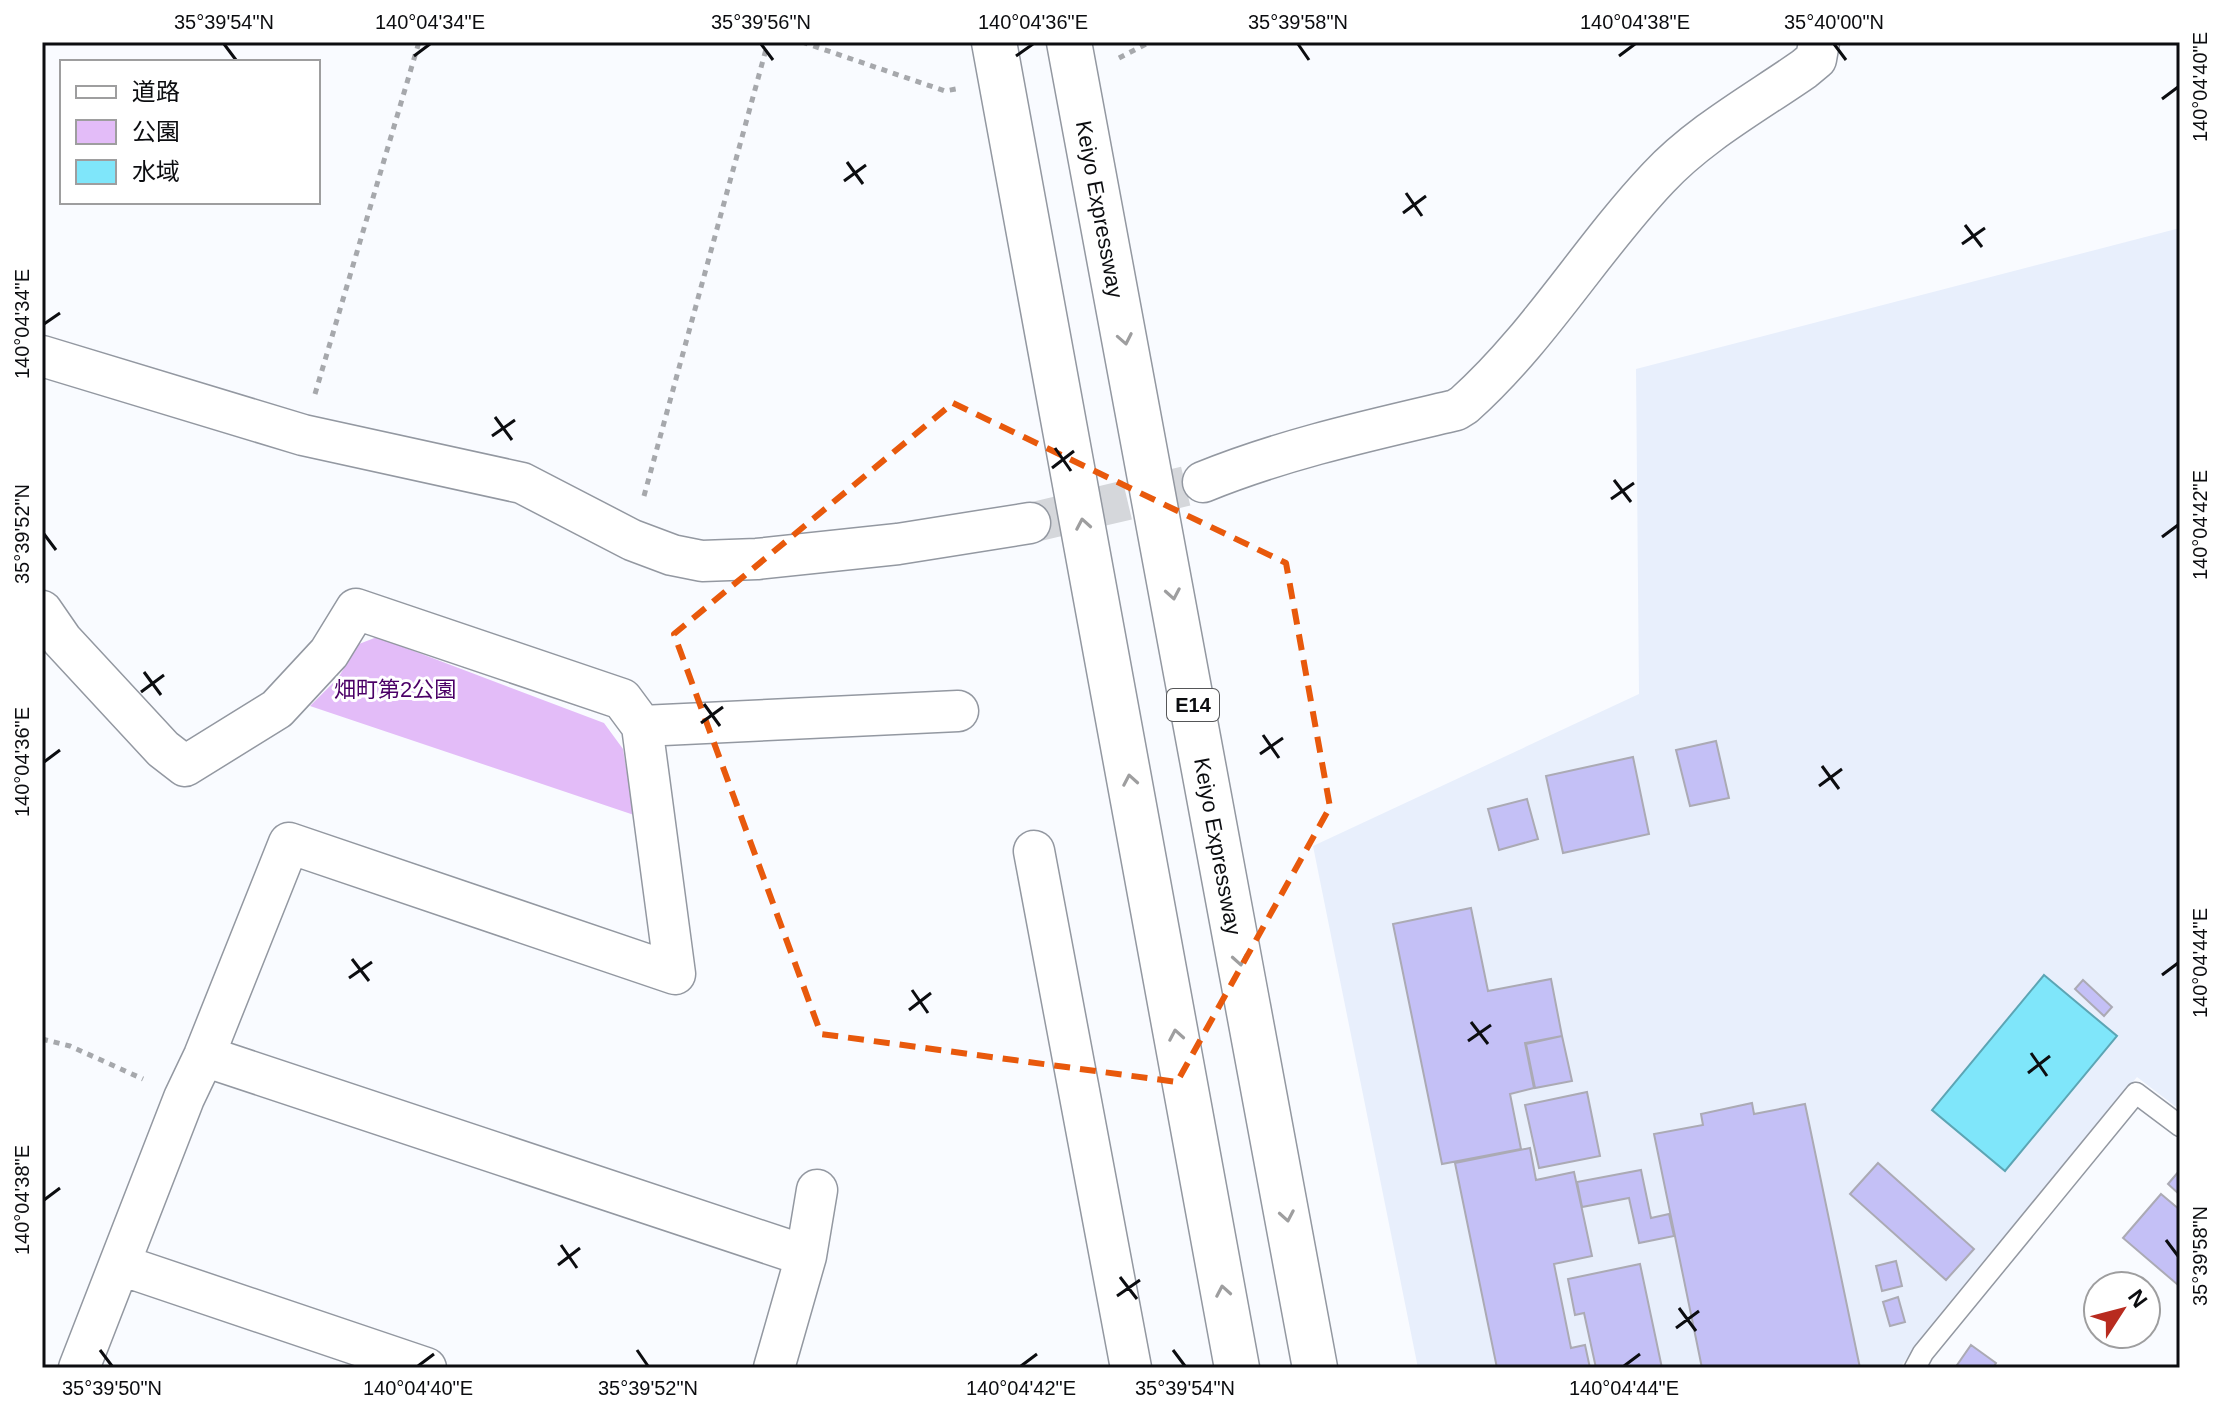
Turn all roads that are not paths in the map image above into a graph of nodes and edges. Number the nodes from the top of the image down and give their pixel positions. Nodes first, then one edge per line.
1 (994, 42) edge
2 (1069, 42) edge
3 (1819, 42) edge
4 (42, 356) edge
5 (1203, 482) tunnel mouth
6 (1030, 523) tunnel mouth
7 (42, 611) edge
8 (958, 711) dead end
9 (642, 726) junction
10 (1034, 851) dead end
11 (204, 1056) junction
12 (2180, 1126) edge
13 (817, 1190) dead end
14 (806, 1256) junction
15 (121, 1265) junction
16 (79, 1368) edge
17 (426, 1368) edge
18 (774, 1368) edge
19 (1131, 1368) edge
20 (1237, 1368) edge
21 (1315, 1368) edge
22 (1915, 1368) edge

20 -> 1 highway
2 -> 21 highway, Keiyo Expressway / E14
3 - 5 street
4 - 6 street
7 - 9 street
8 - 9 street
9 - 11 street
10 - 19 street
11 - 14 street
11 - 15 street
12 - 22 lane
13 - 14 street
14 - 18 street
15 - 16 street
15 - 17 street

